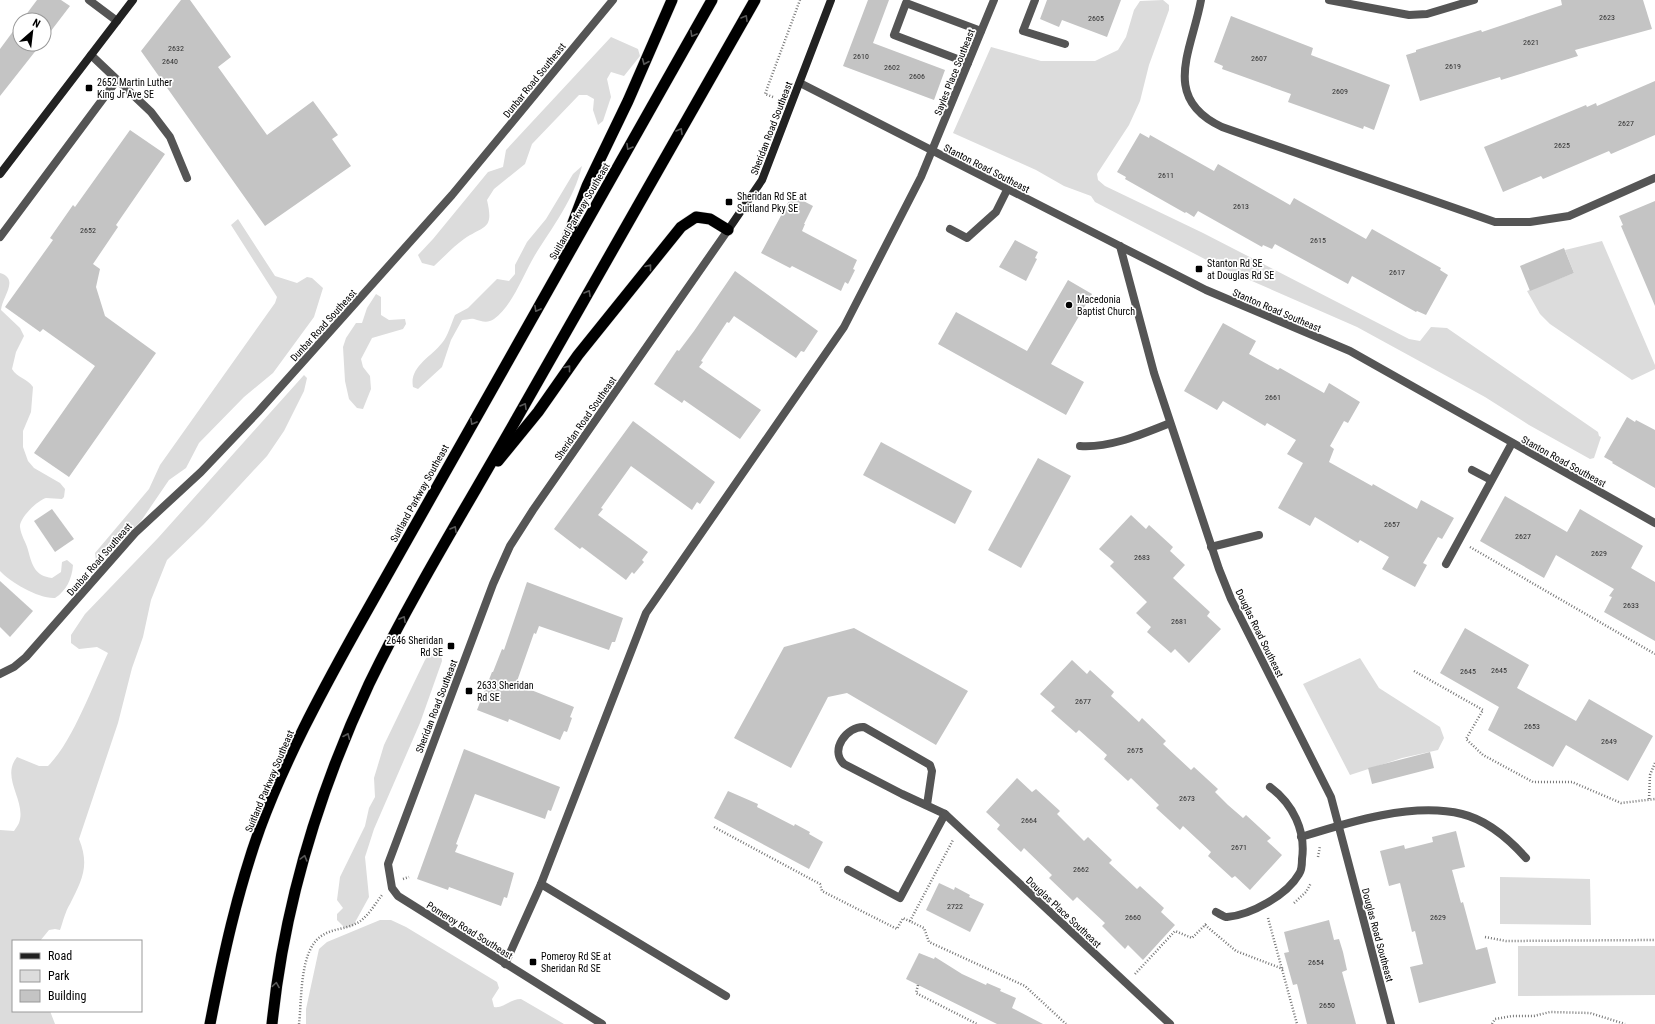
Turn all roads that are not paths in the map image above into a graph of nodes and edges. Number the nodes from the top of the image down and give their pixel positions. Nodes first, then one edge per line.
1 (89, 0) edge
2 (133, 0) edge
3 (613, 0) edge
4 (672, 0) edge
5 (712, 0) edge
6 (755, 0) edge
7 (831, 0) edge
8 (994, 0) edge
9 (1034, 0) edge
10 (1202, 0) edge
11 (1329, 0) edge
12 (1474, 0) edge
13 (117, 21) junction
14 (982, 31) junction
15 (1065, 44) dead end
16 (91, 55) junction
17 (968, 63) junction
18 (117, 80) junction
19 (800, 83) junction
20 (932, 151) junction
21 (0, 174) edge
22 (187, 178) dead end
23 (1655, 178) edge
24 (1007, 190) junction
25 (950, 229) dead end
26 (728, 230) junction
27 (0, 237) edge
28 (1120, 246) junction
29 (548, 289) junction
30 (1170, 422) junction
31 (1512, 443) junction
32 (1080, 446) dead end
33 (1472, 470) dead end
34 (1491, 480) junction
35 (477, 488) junction
36 (1655, 523) edge
37 (1258, 535) dead end
38 (1211, 547) junction
39 (1446, 564) dead end
40 (0, 674) edge
41 (1270, 787) dead end
42 (927, 805) junction
43 (945, 814) junction
44 (1339, 825) junction
45 (1301, 837) junction
46 (1526, 858) dead end
47 (388, 864) joint
48 (848, 870) dead end
49 (541, 884) junction
50 (1216, 912) road end
51 (505, 964) junction
52 (726, 996) dead end
53 (210, 1024) edge
54 (272, 1024) edge
55 (602, 1024) edge
56 (1170, 1024) edge
57 (1391, 1024) edge

1 - 13 street
2 - 13 main road
3 - 40 street, Dunbar Road Southeast
4 -> 29 highway
5 -> 29 highway, Suitland Parkway Southeast
35 -> 6 highway
7 - 19 main road, Sheridan Road Southeast
8 - 14 street, Sayles Place Southeast
9 - 15 street
10 - 23 street
11 - 12 street
13 - 16 main road
14 - 17 street, Sayles Place Southeast
14 - 17 street
16 - 18 street
16 - 21 main road
17 - 20 street, Sayles Place Southeast
18 - 22 street
18 - 27 street
19 - 20 street, Stanton Road Southeast
19 - 26 main road, Sheridan Road Southeast
20 - 24 street, Stanton Road Southeast
20 - 49 street, Sayles Place Southeast
24 - 25 street
24 - 28 street, Stanton Road Southeast
35 -> 26 highway
26 - 47 street, Sheridan Road Southeast
28 - 30 street, Douglas Road Southeast
28 - 31 street, Stanton Road Southeast
29 -> 53 highway, Suitland Parkway Southeast
30 - 32 street
30 - 38 street, Douglas Road Southeast
31 - 34 street
31 - 36 street, Stanton Road Southeast
33 - 34 street
34 - 39 street
54 -> 35 highway
37 - 38 street
38 - 44 street, Douglas Road Southeast
41 - 45 street
42 - 42 street, Douglas Place Southeast
42 - 43 street, Douglas Place Southeast
43 - 48 street
43 - 56 street, Douglas Place Southeast
44 - 45 street
44 - 46 street
44 - 57 street, Douglas Road Southeast
45 - 50 street
47 - 51 street, Pomeroy Road Southeast
49 - 51 street, Sayles Place Southeast
49 - 52 street
51 - 55 street, Pomeroy Road Southeast

